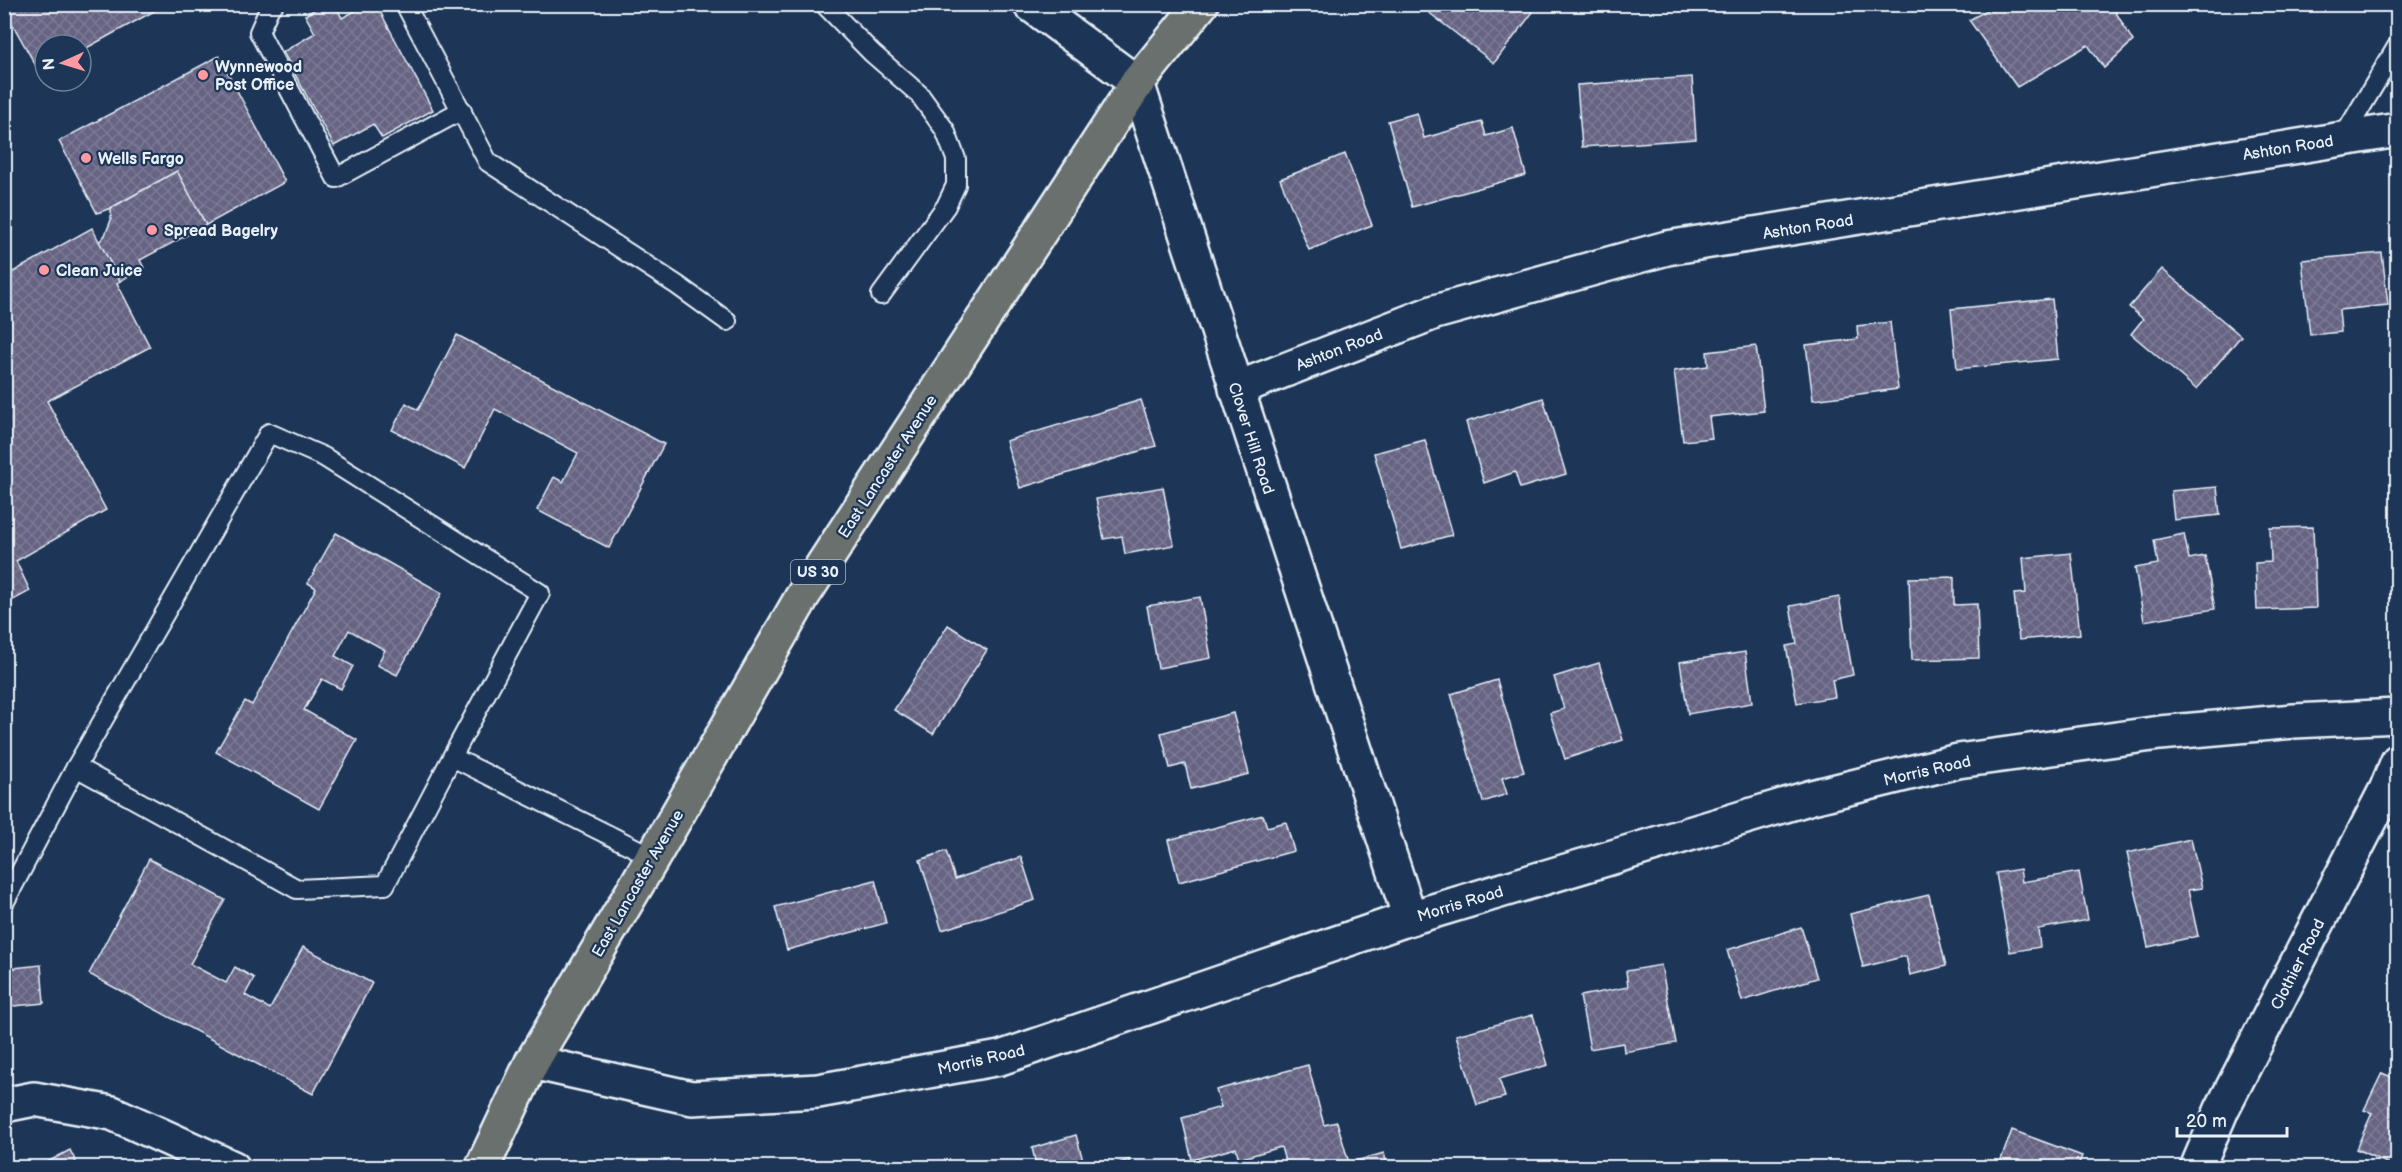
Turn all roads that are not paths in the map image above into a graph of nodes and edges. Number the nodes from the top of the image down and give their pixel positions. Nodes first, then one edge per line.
1 (274, 4) edge
2 (405, 4) edge
3 (824, 4) edge
4 (1030, 4) edge
5 (1201, 4) edge
6 (2397, 45) edge
7 (1137, 83) junction
8 (462, 110) junction
9 (2397, 130) edge
10 (2342, 139) junction
11 (881, 296) dead end
12 (727, 321) dead end
13 (1236, 389) junction
14 (2397, 716) edge
15 (452, 757) junction
16 (2397, 761) edge
17 (76, 767) junction
18 (653, 857) junction
19 (4, 903) edge
20 (1410, 918) junction
21 (532, 1062) junction
22 (4, 1105) edge
23 (233, 1167) edge
24 (482, 1167) edge
25 (2197, 1167) edge

1 - 8 lane
2 - 8 lane
3 - 11 lane
4 - 7 street
5 - 7 highway, East Lancaster Avenue / US 30
6 - 10 lane
7 - 13 street, Clover Hill Road
7 - 18 highway, East Lancaster Avenue / US 30
8 - 12 lane
9 - 10 street, Ashton Road
10 - 13 street, Ashton Road
13 - 20 street, Clover Hill Road
14 - 20 street, Morris Road
15 - 17 lane
15 - 17 lane
15 - 18 lane
16 - 25 street, Clothier Road
17 - 19 lane
18 - 21 highway, East Lancaster Avenue / US 30
20 - 21 street, Morris Road
21 - 24 highway, East Lancaster Avenue / US 30
22 - 23 street

